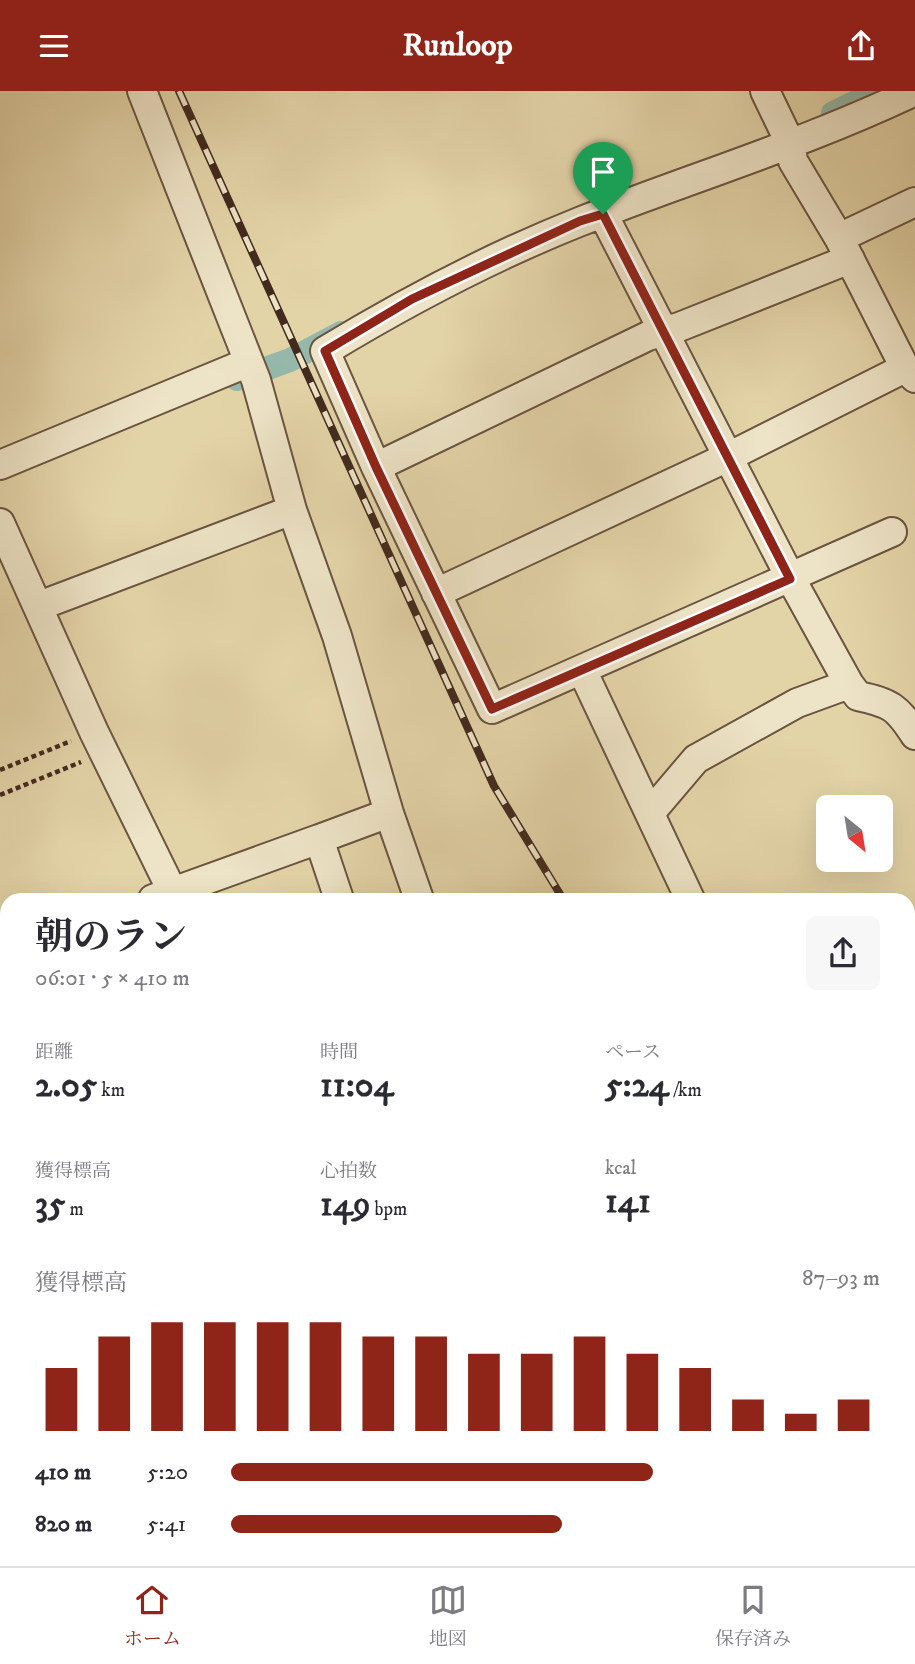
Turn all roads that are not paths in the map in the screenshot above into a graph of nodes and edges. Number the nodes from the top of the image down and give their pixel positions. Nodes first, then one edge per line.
1 (142, 91) edge
2 (765, 91) edge
3 (915, 91) edge
4 (791, 145) junction
5 (915, 202) edge
6 (603, 214) junction
7 (844, 249) junction
8 (663, 332) junction
9 (253, 371) junction
10 (912, 373) edge
11 (727, 457) junction
12 (0, 464) edge
13 (376, 467) junction
14 (292, 510) junction
15 (0, 523) edge
16 (892, 532) dead end
17 (790, 579) junction
18 (436, 593) junction
19 (39, 606) junction
20 (582, 670) junction
21 (849, 684) junction
22 (915, 735) edge
23 (651, 812) junction
24 (389, 813) junction
25 (319, 839) junction
26 (165, 893) edge
27 (177, 893) edge
28 (337, 893) edge
29 (417, 893) edge
30 (687, 893) edge

1 - 9 street
2 - 4 street
3 - 4 street
4 - 6 street
4 - 7 street
5 - 7 street
6 - 8 street
6 - 13 street
7 - 8 street
7 - 10 street
8 - 11 street
8 - 13 street
9 - 12 street
9 - 14 street
10 - 11 street
11 - 17 street
11 - 18 street
13 - 18 street
14 - 19 street
14 - 24 street
15 - 19 street
16 - 17 street
17 - 20 street
17 - 21 street
18 - 20 street
19 - 26 street
20 - 23 street
21 - 22 street
21 - 23 street
23 - 30 street
24 - 25 street
24 - 29 street
25 - 27 street
25 - 28 street

